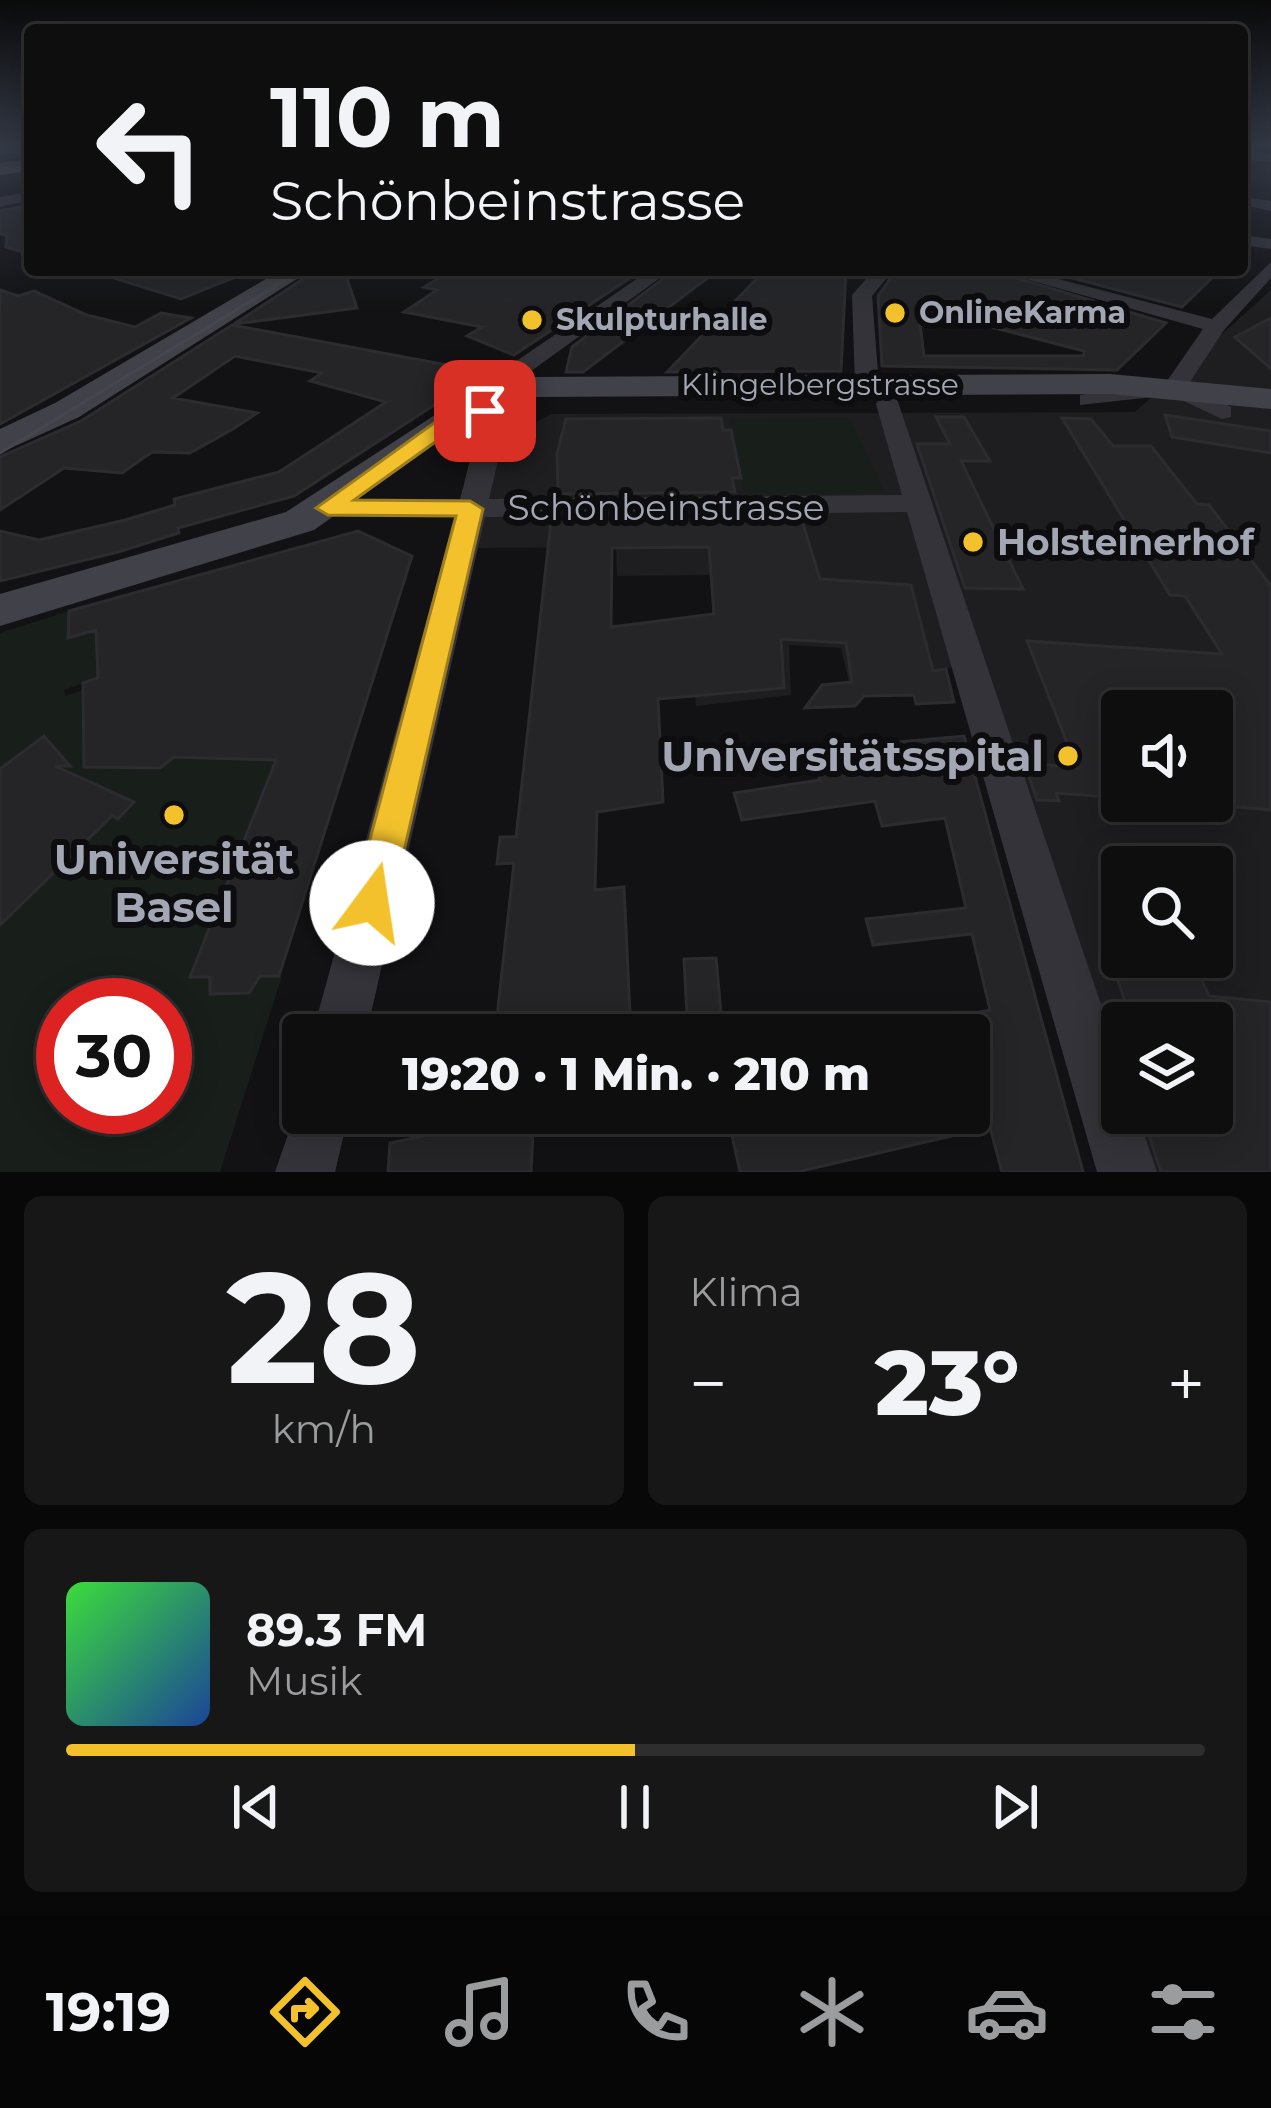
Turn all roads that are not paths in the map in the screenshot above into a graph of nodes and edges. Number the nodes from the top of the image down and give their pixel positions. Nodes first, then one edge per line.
1 (1271, 267) edge
2 (288, 276) edge
3 (654, 276) edge
4 (879, 276) edge
5 (1026, 276) edge
6 (1216, 326) junction
7 (1175, 387) junction
8 (878, 394) junction
9 (505, 395) junction
10 (1271, 399) edge
11 (1089, 400) junction
12 (67, 410) junction
13 (1222, 412) junction
14 (1271, 419) edge
15 (0, 442) edge
16 (0, 456) edge
17 (917, 503) junction
18 (328, 508) junction
19 (470, 509) junction
20 (0, 610) edge
21 (344, 1014) edge
22 (315, 1134) edge
23 (305, 1172) edge
24 (1127, 1172) edge

1 - 6 street
2 - 12 main road
3 - 9 street
4 - 8 street
5 - 6 street
6 - 7 street
7 - 8 main road, Klingelbergstrasse
7 - 10 main road
7 - 11 street, Klingelbergstrasse
7 - 13 street
8 - 9 main road, Klingelbergstrasse
8 - 9 main road, Klingelbergstrasse
8 - 11 main road, Klingelbergstrasse
8 - 17 street
9 - 18 main road
9 - 19 street
11 - 13 main road, Klingelbergstrasse
12 - 15 main road
12 - 16 main road
13 - 14 main road, Klingelbergstrasse
17 - 19 street, Schönbeinstrasse
17 - 24 street
18 - 19 street, Schönbeinstrasse
18 - 20 main road, Schönbeinstrasse
19 - 21 street
22 - 23 street

